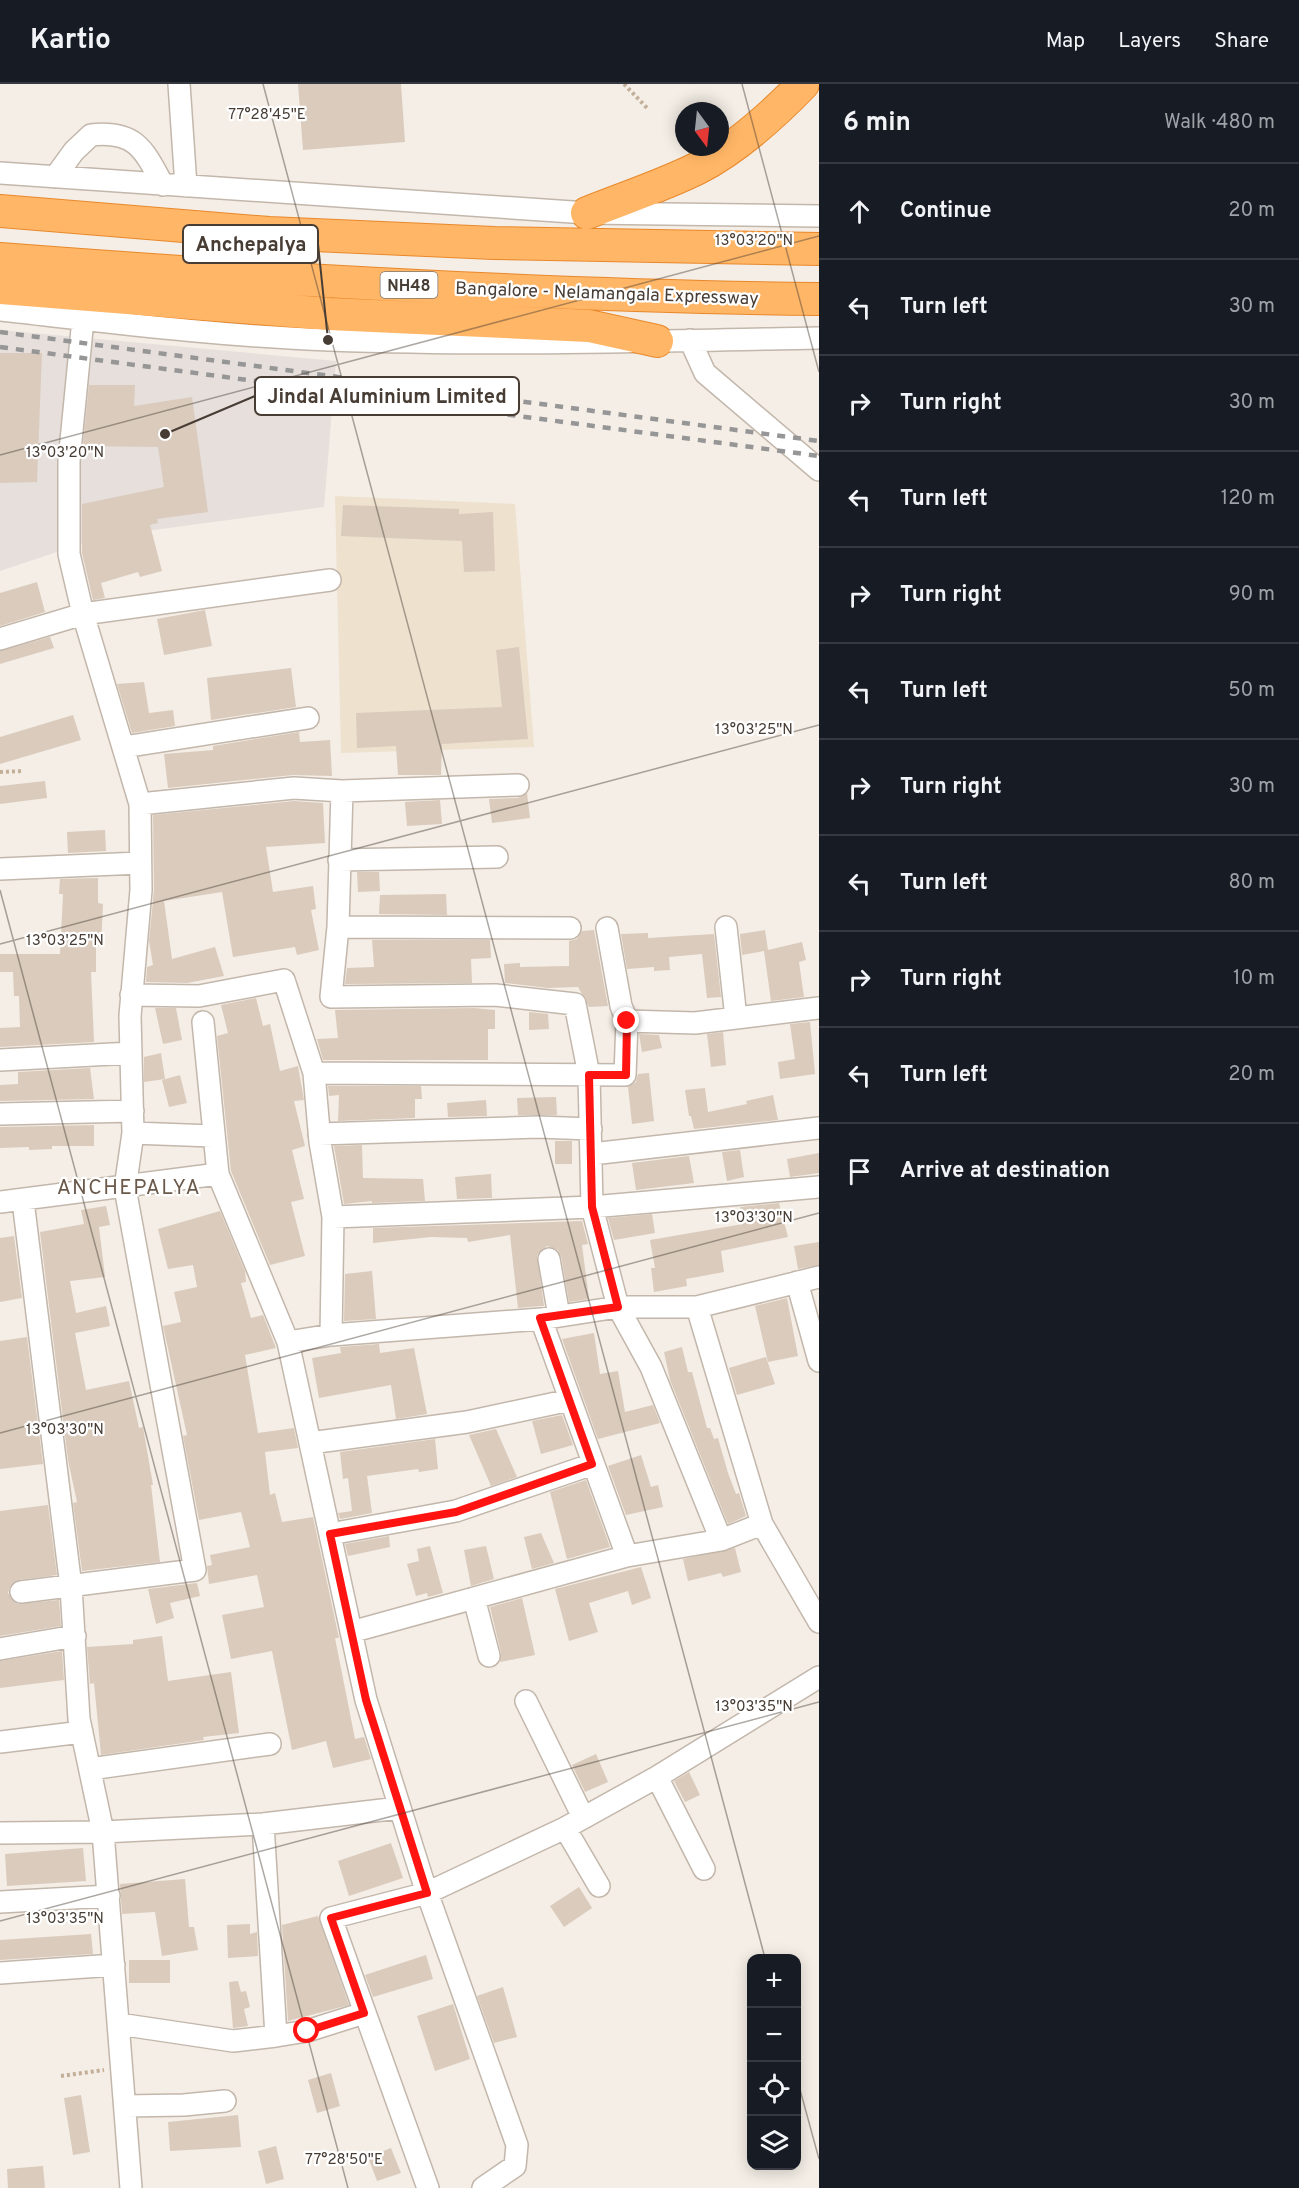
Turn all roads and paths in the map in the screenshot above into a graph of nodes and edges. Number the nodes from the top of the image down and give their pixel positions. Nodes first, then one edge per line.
1 (179, 84) edge
2 (624, 84) edge
3 (803, 84) edge
4 (648, 109) dead end
5 (0, 173) edge
6 (55, 177) junction
7 (163, 185) junction
8 (186, 186) junction
9 (0, 211) edge
10 (587, 213) junction
11 (819, 216) edge
12 (819, 249) edge
13 (0, 259) edge
14 (0, 288) edge
15 (819, 299) edge
16 (0, 310) edge
17 (83, 319) junction
18 (819, 338) edge
19 (690, 340) junction
20 (657, 341) junction
21 (819, 470) edge
22 (330, 580) dead end
23 (83, 614) junction
24 (0, 639) edge
25 (308, 718) dead end
26 (124, 747) junction
27 (24, 771) dead end
28 (0, 772) edge
29 (518, 785) dead end
30 (342, 791) junction
31 (140, 804) junction
32 (497, 857) dead end
33 (339, 860) junction
34 (140, 863) junction
35 (0, 869) edge
36 (338, 927) junction
37 (726, 927) dead end
38 (570, 928) dead end
39 (607, 928) dead end
40 (131, 995) junction
41 (819, 1008) edge
42 (736, 1018) junction
43 (627, 1021) junction
44 (203, 1022) dead end
45 (131, 1053) junction
46 (0, 1060) edge
47 (315, 1073) junction
48 (589, 1075) junction
49 (133, 1111) junction
50 (0, 1114) edge
51 (819, 1128) edge
52 (591, 1129) junction
53 (133, 1132) junction
54 (319, 1134) junction
55 (213, 1136) junction
56 (592, 1154) junction
57 (218, 1174) junction
58 (819, 1187) edge
59 (125, 1188) junction
60 (23, 1201) junction
61 (0, 1202) edge
62 (592, 1207) junction
63 (333, 1217) junction
64 (549, 1259) dead end
65 (819, 1277) edge
66 (797, 1282) junction
67 (618, 1307) junction
68 (697, 1307) junction
69 (550, 1317) junction
70 (331, 1335) junction
71 (288, 1342) junction
72 (819, 1361) edge
73 (570, 1400) junction
74 (310, 1443) junction
75 (592, 1464) junction
76 (762, 1524) junction
77 (330, 1534) junction
78 (721, 1540) junction
79 (627, 1556) junction
80 (71, 1587) junction
81 (21, 1592) dead end
82 (474, 1598) junction
83 (819, 1622) edge
84 (351, 1632) junction
85 (75, 1636) junction
86 (0, 1649) edge
87 (489, 1656) dead end
88 (819, 1677) edge
89 (525, 1701) dead end
90 (82, 1732) junction
91 (0, 1742) edge
92 (270, 1744) dead end
93 (90, 1769) junction
94 (657, 1777) junction
95 (399, 1808) junction
96 (583, 1817) junction
97 (263, 1824) junction
98 (565, 1828) junction
99 (103, 1832) junction
100 (0, 1833) edge
101 (704, 1869) dead end
102 (599, 1886) dead end
103 (427, 1893) junction
104 (109, 1896) junction
105 (0, 1902) edge
106 (114, 1965) junction
107 (0, 1973) edge
108 (364, 2013) junction
109 (119, 2024) junction
110 (276, 2036) junction
111 (122, 2068) junction
112 (61, 2076) dead end
113 (225, 2101) dead end
114 (125, 2106) junction
115 (131, 2188) edge
116 (428, 2188) edge
117 (483, 2188) edge

1 - 8 street
2 - 4 path
3 - 10 highway
5 - 6 street
6 - 7 street
6 - 7 street
7 - 8 street
8 - 10 street
9 - 12 highway
10 - 11 street
13 - 15 highway, Bangalore - Nelamangala Expressway / NH48
14 - 20 highway
16 - 17 street
17 - 20 street
17 - 23 street
18 - 19 street
19 - 20 street
19 - 21 street
22 - 23 street
23 - 24 street
23 - 26 street
25 - 26 street
26 - 31 street
27 - 28 path
29 - 30 street
30 - 31 street
30 - 33 street
31 - 34 street
32 - 33 street
33 - 36 street
34 - 35 street
34 - 40 street
36 - 38 street
36 - 48 street
37 - 42 street
39 - 43 street
40 - 45 street
40 - 47 street
41 - 42 street
42 - 43 street
43 - 48 street
44 - 55 street
45 - 46 street
45 - 49 street
47 - 48 street
47 - 54 street
48 - 52 street
49 - 50 street
49 - 53 street
51 - 56 street
52 - 54 street
52 - 56 street
53 - 55 street
53 - 59 street
54 - 63 street
55 - 57 street
56 - 62 street
57 - 59 street
57 - 71 street
58 - 62 street
59 - 60 street
59 - 80 street
60 - 61 street
60 - 80 street
62 - 63 street
62 - 67 street
63 - 70 street
64 - 69 street
65 - 66 street
66 - 68 street
66 - 72 street
67 - 68 street
67 - 69 street
67 - 78 street
68 - 76 street
69 - 70 street
69 - 73 street
70 - 71 street
71 - 74 street
73 - 74 street
73 - 75 street
74 - 77 street
75 - 77 street
75 - 79 street
76 - 78 street
76 - 83 street
77 - 84 street
78 - 79 street
79 - 82 street
80 - 81 street
80 - 85 street
82 - 84 street
82 - 87 street
84 - 95 street
85 - 86 street
85 - 90 street
88 - 94 street
89 - 96 street
90 - 91 street
90 - 93 street
92 - 93 street
93 - 99 street
94 - 96 street
94 - 101 street
95 - 97 street
95 - 103 street
96 - 98 street
97 - 99 street
97 - 110 street
98 - 102 street
98 - 103 street
99 - 100 street
99 - 104 street
103 - 108 street
103 - 117 street
104 - 105 street
104 - 106 street
106 - 107 street
106 - 109 street
108 - 110 street
108 - 116 street
109 - 110 street
109 - 111 street
111 - 112 path
111 - 114 street
113 - 114 street
114 - 115 street

